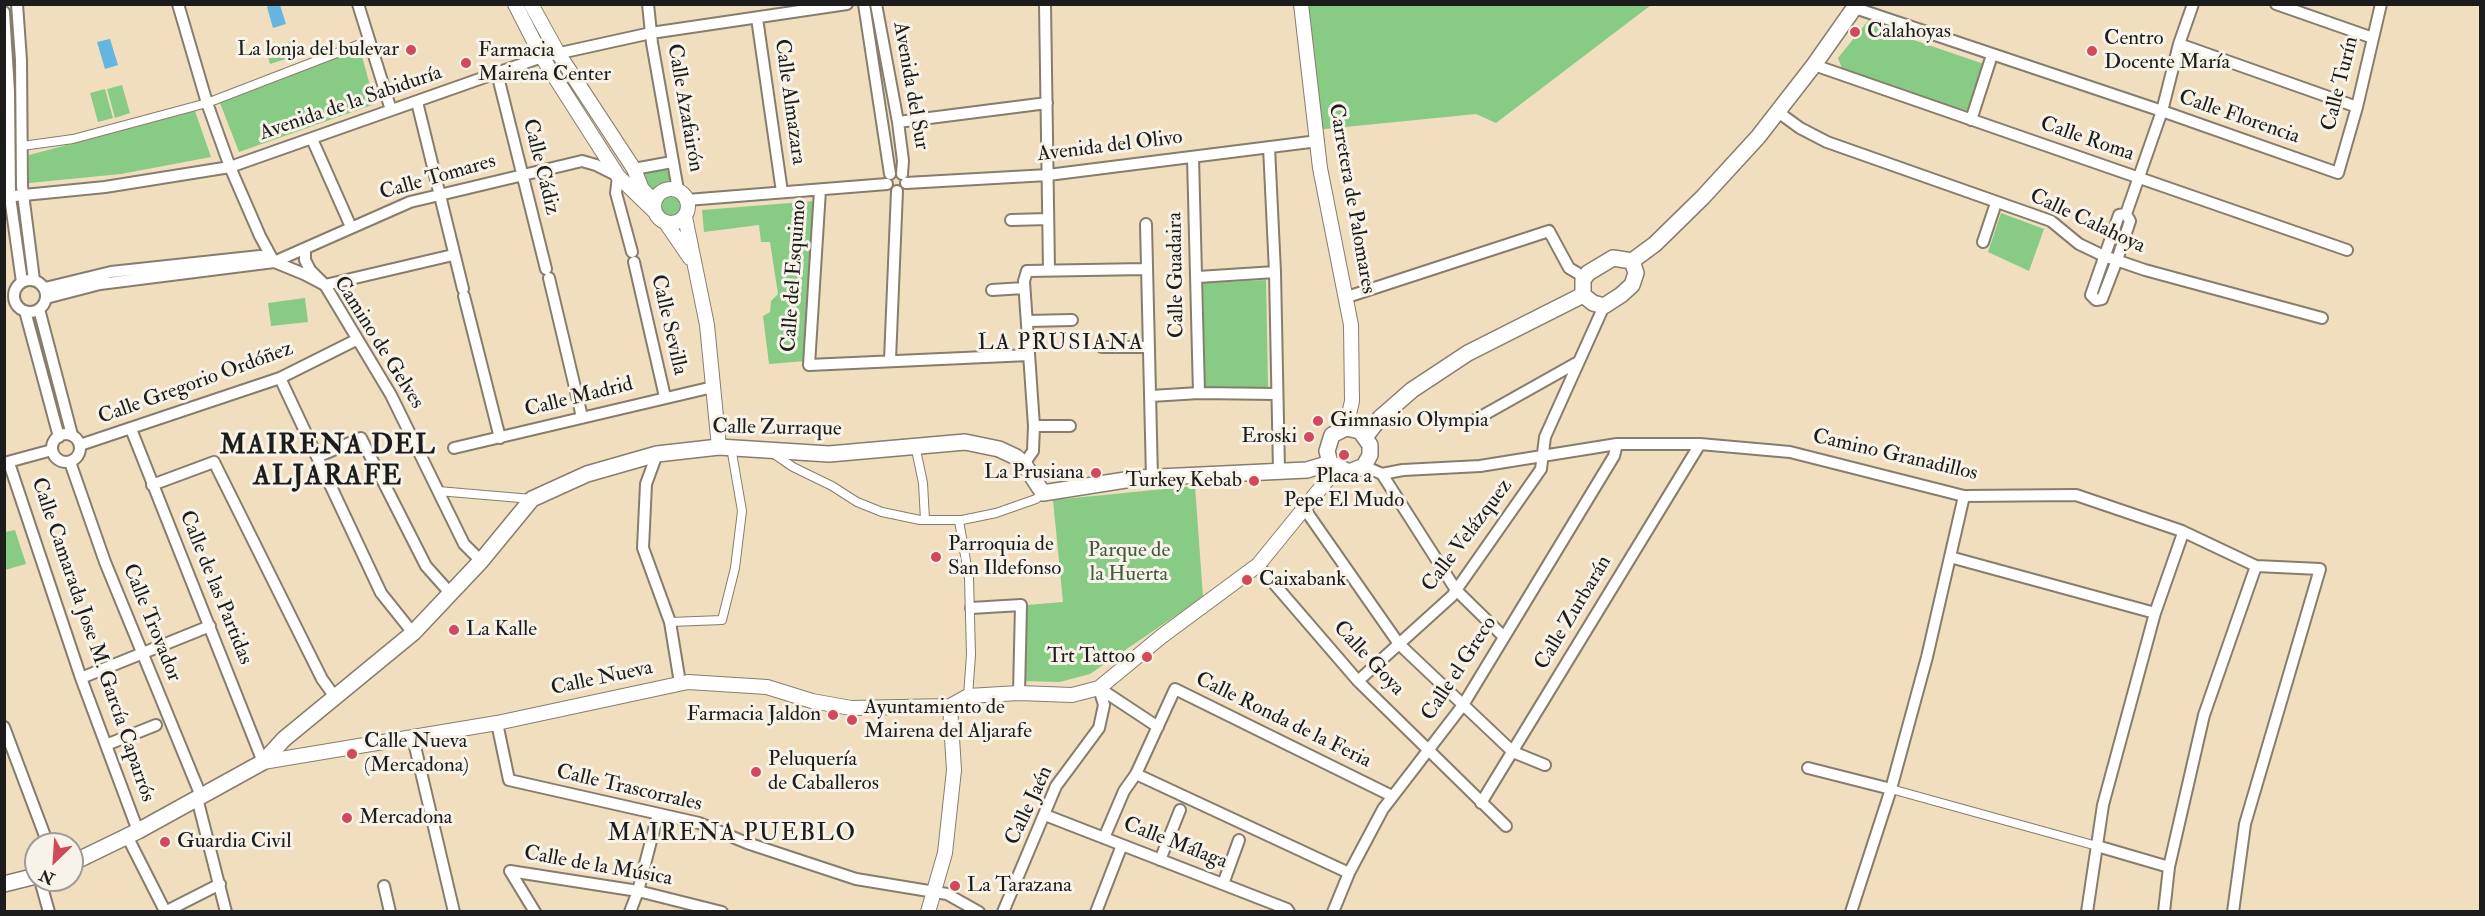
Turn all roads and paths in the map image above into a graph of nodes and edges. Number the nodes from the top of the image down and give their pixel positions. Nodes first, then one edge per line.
1 (17, 4) edge
2 (178, 4) edge
3 (358, 4) edge
4 (515, 4) edge
5 (531, 4) edge
6 (648, 4) edge
7 (847, 4) edge
8 (864, 4) edge
9 (876, 4) edge
10 (1045, 4) edge
11 (1301, 4) edge
12 (2193, 4) edge
13 (2276, 4) edge
14 (2381, 4) edge
15 (1856, 6) edge
16 (4, 12) edge
17 (757, 18) junction
18 (651, 33) junction
19 (2373, 38) junction
20 (368, 41) junction
21 (2179, 44) junction
22 (558, 52) junction
23 (1992, 55) junction
24 (542, 57) junction
25 (1814, 66) junction
26 (497, 74) junction
27 (417, 102) junction
28 (207, 103) junction
29 (1047, 103) junction
30 (2357, 107) junction
31 (392, 110) junction
32 (2162, 111) junction
33 (1778, 112) junction
34 (1971, 120) junction
35 (898, 122) junction
36 (312, 139) junction
37 (1318, 141) junction
38 (22, 146) junction
39 (1269, 147) junction
40 (1193, 157) junction
41 (672, 162) junction
42 (230, 167) junction
43 (634, 169) junction
44 (2338, 173) joint
45 (521, 175) junction
46 (1048, 175) junction
47 (618, 176) junction
48 (2137, 178) junction
49 (888, 179) junction
50 (904, 179) junction
51 (820, 190) junction
52 (897, 191) junction
53 (782, 192) junction
54 (438, 194) junction
55 (683, 195) junction
56 (23, 196) junction
57 (7, 197) edge
58 (1996, 203) junction
59 (655, 206) junction
60 (2126, 214) junction
61 (685, 217) junction
62 (1048, 219) junction
63 (1011, 220) dead end
64 (666, 223) junction
65 (1146, 224) dead end
66 (351, 227) junction
67 (1983, 242) dead end
68 (305, 250) junction
69 (2347, 250) dead end
70 (453, 255) junction
71 (2104, 256) junction
72 (2117, 260) junction
73 (1632, 261) junction
74 (274, 262) junction
75 (696, 267) junction
76 (1146, 269) junction
77 (1049, 270) junction
78 (1275, 272) junction
79 (1198, 277) junction
80 (34, 280) junction
81 (21, 282) junction
82 (325, 285) junction
83 (1024, 288) junction
84 (992, 291) dead end
85 (45, 293) junction
86 (1591, 296) junction
87 (1347, 297) junction
88 (15, 302) edge
89 (4, 306) edge
90 (39, 309) junction
91 (2322, 318) dead end
92 (1072, 320) dead end
93 (1027, 321) junction
94 (356, 340) junction
95 (1102, 347) dead end
96 (1149, 347) junction
97 (1029, 355) junction
98 (891, 360) junction
99 (1578, 362) junction
100 (280, 378) junction
101 (713, 387) junction
102 (1199, 393) junction
103 (1276, 394) junction
104 (1151, 396) junction
105 (665, 398) junction
106 (582, 417) junction
107 (1473, 421) dead end
108 (1034, 426) junction
109 (1070, 426) dead end
110 (131, 429) junction
111 (1357, 432) junction
112 (72, 435) junction
113 (58, 437) junction
114 (500, 438) junction
115 (1617, 444) junction
116 (1700, 444) junction
117 (80, 445) junction
118 (915, 445) junction
119 (725, 447) junction
120 (454, 448) dead end
121 (52, 450) junction
122 (771, 451) junction
123 (657, 454) junction
124 (1544, 455) junction
125 (317, 457) junction
126 (70, 462) junction
127 (7, 463) edge
128 (1024, 464) junction
129 (1333, 466) junction
130 (1364, 466) junction
131 (1279, 471) junction
132 (1382, 474) junction
133 (1152, 478) junction
134 (152, 485) junction
135 (438, 491) junction
136 (1043, 493) junction
137 (1964, 496) junction
138 (532, 499) junction
139 (1304, 508) junction
140 (925, 520) junction
141 (959, 520) junction
142 (2182, 536) dead end
143 (1950, 557) junction
144 (481, 561) junction
145 (1258, 565) junction
146 (2256, 566) junction
147 (1456, 590) junction
148 (451, 594) junction
149 (971, 608) junction
150 (2155, 613) junction
151 (670, 622) junction
152 (210, 626) junction
153 (413, 633) junction
154 (1504, 637) junction
155 (1399, 644) junction
156 (142, 654) junction
157 (81, 678) junction
158 (1358, 681) junction
159 (680, 683) junction
160 (1098, 688) junction
161 (1019, 693) junction
162 (968, 696) junction
163 (336, 697) junction
164 (1463, 705) junction
165 (950, 706) junction
166 (497, 723) junction
167 (156, 725) dead end
168 (4, 727) edge
169 (1158, 727) junction
170 (413, 738) junction
171 (106, 745) junction
172 (278, 745) junction
173 (1429, 751) junction
174 (1513, 752) junction
175 (289, 758) junction
176 (263, 762) junction
177 (1545, 765) dead end
178 (1808, 768) dead end
179 (1136, 774) junction
180 (1892, 789) junction
181 (1392, 796) junction
182 (199, 797) junction
183 (1481, 802) junction
184 (1180, 810) dead end
185 (658, 814) junction
186 (1045, 815) junction
187 (1506, 826) dead end
188 (43, 832) edge
189 (133, 833) junction
190 (1104, 838) junction
191 (1239, 840) dead end
192 (1122, 845) junction
193 (2097, 846) junction
194 (84, 857) edge
195 (1160, 860) junction
196 (2169, 867) junction
197 (1349, 873) junction
198 (24, 879) edge
199 (4, 884) edge
200 (220, 884) junction
201 (1223, 884) junction
202 (384, 886) dead end
203 (638, 891) junction
204 (43, 892) edge
205 (935, 892) junction
206 (165, 911) edge
207 (49, 912) edge
208 (226, 912) edge
209 (390, 912) edge
210 (453, 912) edge
211 (535, 912) edge
212 (630, 912) edge
213 (722, 912) edge
214 (928, 912) edge
215 (979, 912) edge
216 (1003, 912) edge
217 (1096, 912) edge
218 (1289, 912) edge
219 (1333, 912) edge
220 (1851, 912) edge
221 (2087, 912) edge
222 (2164, 912) edge
223 (2234, 912) edge

1 - 38 street
2 - 28 street
3 - 20 street
4 - 24 street
5 - 22 street
6 - 18 street, Calle Azafairón
7 - 17 street, Avenida de la Sabiduría
8 - 49 street, Avenida del Sur
9 - 35 street, Avenida del Sur
10 - 29 street
11 - 37 street, Carretera de Palomares
12 - 21 street
13 - 19 street
14 - 19 street, Calle Turín
15 - 23 street, Calle Florencia
15 - 25 main road
16 - 57 street
17 - 18 street, Avenida de la Sabiduría
17 - 53 street, Calle Almazara
18 - 22 street, Avenida de la Sabiduría
18 - 41 street, Calle Azafairón
19 - 30 street, Calle Turín
20 - 28 street
20 - 31 street
21 - 30 street
21 - 32 street
22 - 24 street, Avenida de la Sabiduría
22 - 43 street
23 - 32 street, Calle Florencia
23 - 34 street
24 - 26 street, Avenida de la Sabiduría
24 - 47 street
25 - 33 main road
25 - 34 street, Calle Roma
26 - 27 street, Avenida de la Sabiduría
26 - 45 street, Calle Cádiz
27 - 31 street, Avenida de la Sabiduría
27 - 54 street
28 - 38 street
28 - 42 street
29 - 35 street
29 - 46 street
30 - 44 street, Calle Turín
31 - 36 street, Avenida de la Sabiduría
32 - 44 street, Calle Florencia
32 - 48 street
33 - 58 street, Calle Calahoya
33 - 73 main road
34 - 48 street, Calle Roma
35 - 50 street, Avenida del Sur
36 - 42 street, Avenida de la Sabiduría
36 - 66 street
37 - 39 street, Avenida del Olivo
37 - 87 street, Carretera de Palomares
38 - 56 street
39 - 40 street, Avenida del Olivo
39 - 78 street
40 - 46 street, Avenida del Olivo
40 - 79 street, Calle Guadaira
41 - 43 street
41 - 55 street, Calle Azafairón
42 - 56 street, Avenida de la Sabiduría
42 - 74 street
43 - 59 street
45 - 47 street, Calle Tomares
45 - 54 street, Calle Tomares
45 - 106 street, Calle Cádiz
46 - 50 street, Avenida del Olivo
46 - 62 street
47 - 59 street
47 - 105 street, Calle Sevilla
48 - 60 street
48 - 69 street, Calle Roma
49 - 50 street, Avenida del Olivo
49 - 51 street
49 - 52 street
50 - 52 street
51 - 53 street
51 - 98 street, Calle del Esquimo
52 - 98 street
53 - 55 street
54 - 66 street, Calle Tomares
54 - 70 street
55 - 59 street
55 - 61 street
56 - 57 street, Avenida de la Sabiduría
56 - 80 street
57 - 81 street
58 - 67 street
58 - 71 street, Calle Calahoya
59 - 64 street
60 - 71 street
60 - 72 street
61 - 64 street
61 - 75 street
62 - 63 street
62 - 77 street
64 - 75 street
65 - 76 street
66 - 68 street, Calle Tomares
68 - 74 street, Calle Tomares
68 - 82 street
70 - 82 street
70 - 114 street
71 - 72 street, Calle Calahoya
71 - 72 street
72 - 91 street, Calle Calahoya
73 - 86 main road
73 - 86 main road
74 - 82 street, Camino de Gelves
74 - 85 street, Camino de Gelves
75 - 101 street
76 - 77 street
76 - 96 street
77 - 83 street
78 - 79 street
78 - 103 street
79 - 102 street, Calle Guadaira
80 - 81 street
80 - 85 street
81 - 88 street
82 - 94 street, Camino de Gelves
83 - 84 street
83 - 93 street
85 - 90 street
86 - 87 street
86 - 99 street, Calle Velázquez
86 - 111 main road
87 - 111 street, Carretera de Palomares
88 - 89 street
88 - 90 street
88 - 113 street
90 - 112 street
92 - 93 street
93 - 97 street
94 - 100 street, Calle Gregorio Ordóñez
94 - 135 street, Camino de Gelves
95 - 96 street
96 - 104 street
97 - 98 street
97 - 108 street
99 - 107 street
99 - 124 street, Calle Velázquez
100 - 110 street, Calle Gregorio Ordóñez
100 - 125 street
101 - 105 street, Calle Madrid
101 - 119 street
102 - 103 street
102 - 104 street
103 - 131 street
104 - 133 street
105 - 106 street, Calle Madrid
106 - 114 street, Calle Madrid
108 - 109 street
108 - 128 street
110 - 117 street, Calle Gregorio Ordóñez
110 - 134 street, Calle de las Partidas
111 - 129 main road
111 - 130 main road
112 - 113 street
112 - 117 street
113 - 121 street
114 - 120 street, Calle Madrid
115 - 116 street, Camino Granadillos
115 - 124 street, Camino Granadillos
115 - 154 street, Calle el Greco
116 - 137 street, Camino Granadillos
116 - 174 street, Calle Zurbarán
117 - 126 street
118 - 122 main road, Calle Zurraque
118 - 128 main road, Calle Zurraque
118 - 140 street
119 - 122 main road, Calle Zurraque
119 - 123 main road, Calle Zurraque
119 - 151 street
121 - 126 street
121 - 127 street
122 - 140 street
123 - 138 main road, Calle Zurraque
123 - 151 street
124 - 132 street, Camino Granadillos
124 - 147 street, Calle Velázquez
125 - 148 street
125 - 153 street
126 - 156 street, Calle Trovador
127 - 157 street, Calle Camarada Jose M. García Caparrós
128 - 136 main road
129 - 130 main road
129 - 131 main road
129 - 139 street
130 - 132 street
131 - 133 main road
132 - 147 street
133 - 136 main road
134 - 152 street, Calle de las Partidas
134 - 163 street
135 - 138 street
135 - 144 street, Camino de Gelves
136 - 141 street
137 - 143 street
137 - 146 street, Camino Granadillos
138 - 144 main road
139 - 145 street
139 - 155 street
140 - 141 street
141 - 149 street
142 - 150 street
143 - 150 street
143 - 180 street
144 - 148 main road
145 - 158 street, Calle Goya
145 - 160 street
146 - 196 street
146 - 223 street, Camino Granadillos
147 - 154 street
147 - 155 street, Calle Velázquez
148 - 153 main road
149 - 161 street
149 - 162 street
150 - 193 street
151 - 159 street
152 - 156 street
152 - 176 street, Calle de las Partidas
153 - 163 main road
154 - 164 street, Calle el Greco
155 - 158 street, Calle Velázquez
155 - 164 street
156 - 157 street
156 - 182 street, Calle Trovador
157 - 171 street, Calle Camarada Jose M. García Caparrós
158 - 173 street, Calle Goya
159 - 165 street, Calle Nueva
159 - 166 street, Calle Nueva
160 - 161 street
160 - 169 street
160 - 186 street, Calle Jaén
161 - 162 street
162 - 165 street
163 - 172 main road
164 - 173 street, Calle el Greco
164 - 174 street
165 - 205 street
166 - 170 street, Calle Nueva
166 - 185 street, Calle Trascorrales
167 - 171 street
168 - 188 street
169 - 179 street, Calle Ronda de la Feria
169 - 181 street, Calle Ronda de la Feria
170 - 175 street, Calle Nueva
170 - 210 street
171 - 189 street, Calle Camarada Jose M. García Caparrós
172 - 175 street
172 - 176 main road
173 - 181 street, Calle el Greco
173 - 183 street, Calle Goya
174 - 177 street
174 - 183 street, Calle Zurbarán
175 - 176 street, Calle Nueva
176 - 182 main road
178 - 180 street
179 - 190 street, Calle Ronda de la Feria
179 - 197 street
180 - 193 street
180 - 220 street
181 - 197 street, Calle el Greco
182 - 189 main road
182 - 200 street, Calle Trovador
183 - 187 street, Calle Goya
184 - 195 street
185 - 203 street
185 - 205 street, Calle Trascorrales
186 - 190 street, Calle Málaga
186 - 216 street, Calle Jaén
189 - 194 main road
189 - 206 street, Calle Camarada Jose M. García Caparrós
190 - 192 street, Calle Málaga
191 - 201 street
192 - 195 street, Calle Málaga
192 - 217 street
193 - 196 street
193 - 221 street
195 - 201 street, Calle Málaga
196 - 222 street
197 - 219 street, Calle el Greco
198 - 199 main road
200 - 206 street
200 - 208 street, Calle Trovador
201 - 218 street, Calle Málaga
202 - 209 street
203 - 211 street, Calle de la Música
203 - 212 street
203 - 213 street, Calle de la Música
204 - 207 street
205 - 214 street
205 - 215 street, Calle Trascorrales

